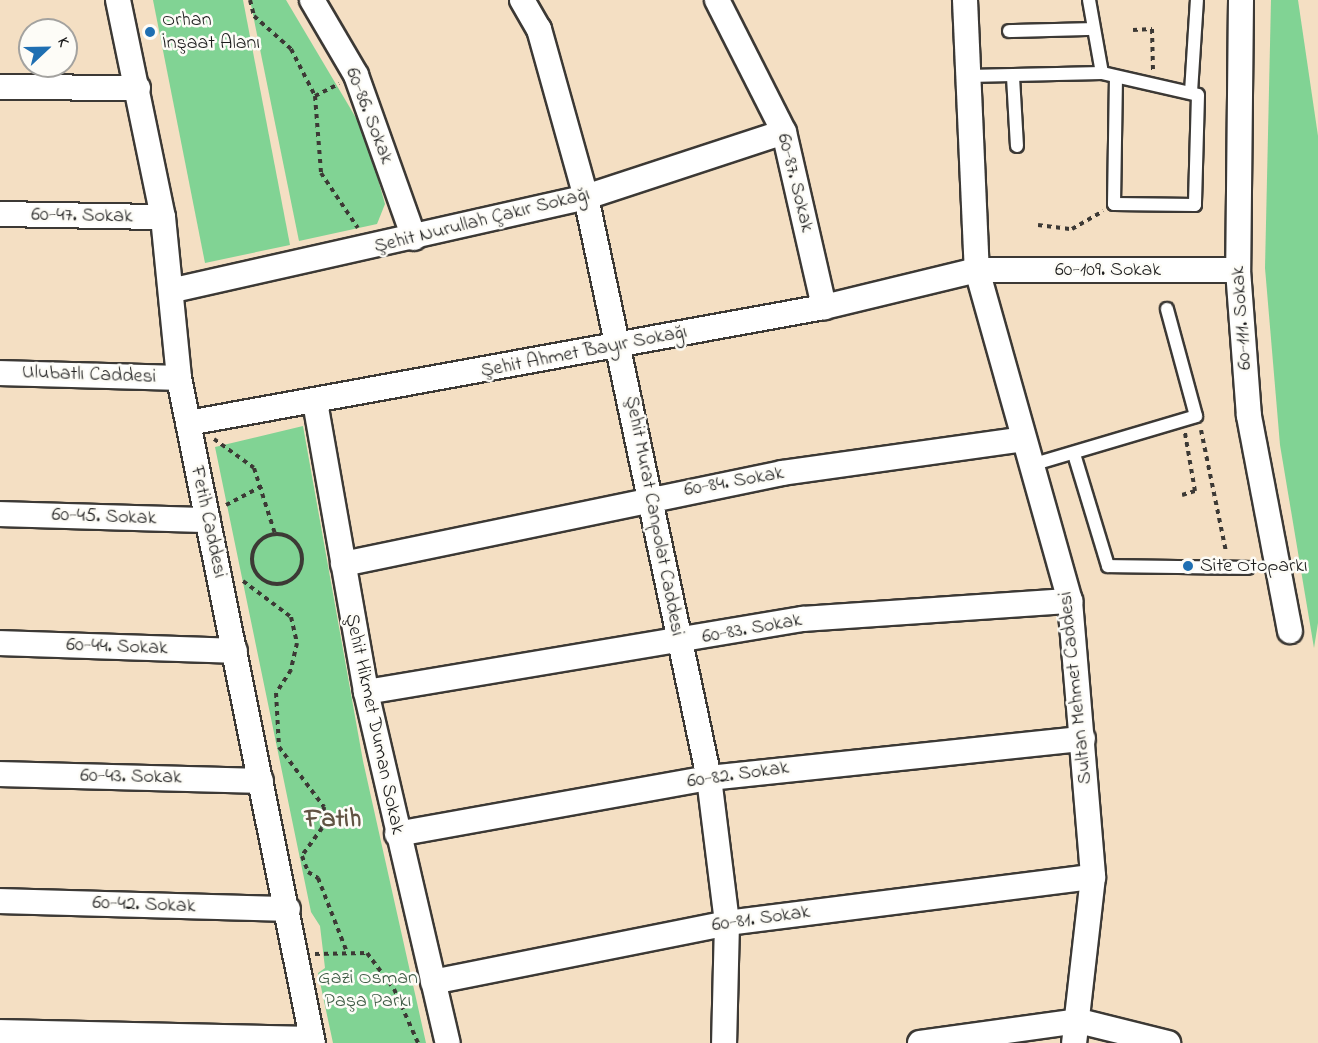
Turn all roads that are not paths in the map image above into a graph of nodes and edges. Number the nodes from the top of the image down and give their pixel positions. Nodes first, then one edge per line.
1 (118, 0) edge
2 (312, 0) edge
3 (522, 0) edge
4 (717, 0) edge
5 (965, 0) edge
6 (1089, 0) edge
7 (1197, 0) edge
8 (1241, 0) edge
9 (1090, 29) junction
10 (1009, 31) dead end
11 (1102, 73) junction
12 (968, 76) junction
13 (1013, 77) junction
14 (1116, 77) junction
15 (0, 87) edge
16 (138, 88) junction
17 (1191, 92) junction
18 (784, 132) junction
19 (1017, 146) dead end
20 (586, 197) junction
21 (0, 214) edge
22 (163, 218) junction
23 (414, 238) junction
24 (977, 270) junction
25 (1238, 270) junction
26 (174, 290) junction
27 (824, 307) junction
28 (1167, 309) dead end
29 (619, 346) junction
30 (0, 373) edge
31 (178, 378) junction
32 (315, 402) junction
33 (188, 423) junction
34 (1023, 439) junction
35 (1074, 454) junction
36 (1030, 465) junction
37 (651, 498) junction
38 (0, 514) edge
39 (217, 516) junction
40 (342, 564) junction
41 (1248, 568) dead end
42 (1070, 601) junction
43 (1290, 631) dead end
44 (680, 642) junction
45 (0, 643) edge
46 (235, 651) junction
47 (366, 692) junction
48 (1083, 739) junction
49 (0, 774) edge
50 (709, 778) junction
51 (261, 781) junction
52 (397, 834) junction
53 (1094, 877) junction
54 (0, 901) edge
55 (288, 909) junction
56 (727, 922) junction
57 (433, 982) junction
58 (0, 1032) edge
59 (1077, 1032) edge
60 (313, 1041) edge
61 (448, 1043) edge
62 (724, 1043) edge
63 (920, 1043) edge
64 (1168, 1043) edge

1 - 16 street, Fetih Caddesi
2 - 23 street, 60-86. Sokak
3 - 20 street, Şehit Murat Canpolat Caddesi
4 - 18 street, 60-87. Sokak
5 - 12 street, Sultan Mehmet Caddesi
6 - 9 lane
7 - 17 lane
8 - 25 street, 60-111. Sokak
9 - 10 lane
9 - 11 lane
11 - 13 lane
11 - 14 lane
12 - 13 lane
12 - 24 street, Sultan Mehmet Caddesi
13 - 19 lane
14 - 17 lane
14 - 17 lane
15 - 16 street
16 - 22 street, Fetih Caddesi
18 - 20 street, Şehit Nurullah Çakır Sokağı
18 - 27 street, 60-87. Sokak
20 - 23 street, Şehit Nurullah Çakır Sokağı
20 - 29 street, Şehit Murat Canpolat Caddesi
21 - 22 street, 60-47. Sokak
22 - 26 street, Fetih Caddesi
23 - 26 street, Şehit Nurullah Çakır Sokağı
24 - 25 street, 60-109. Sokak
24 - 27 street, Şehit Ahmet Bayır Sokağı
24 - 34 street, Sultan Mehmet Caddesi
25 - 43 street, 60-111. Sokak
26 - 31 street, Fetih Caddesi
27 - 29 street, Şehit Ahmet Bayır Sokağı
28 - 35 lane
29 - 32 street, Şehit Ahmet Bayır Sokağı
29 - 37 street, Şehit Murat Canpolat Caddesi
30 - 31 street, Ulubatlı Caddesi
31 - 33 street, Fetih Caddesi
32 - 33 street, Şehit Ahmet Bayır Sokağı
32 - 40 street, Şehit Hikmet Duman Sokak
33 - 39 street, Fetih Caddesi
34 - 36 street, Sultan Mehmet Caddesi
34 - 37 street, 60-84. Sokak
35 - 36 lane
35 - 41 lane
36 - 42 street, Sultan Mehmet Caddesi
37 - 40 street, 60-84. Sokak
37 - 44 street, Şehit Murat Canpolat Caddesi
38 - 39 street, 60-45. Sokak
39 - 46 street, Fetih Caddesi
40 - 47 street, Şehit Hikmet Duman Sokak
42 - 44 street, 60-83. Sokak
42 - 48 street, Sultan Mehmet Caddesi
44 - 47 street, 60-83. Sokak
44 - 50 street, Şehit Murat Canpolat Caddesi
45 - 46 street, 60-44. Sokak
46 - 51 street, Fetih Caddesi
47 - 52 street, Şehit Hikmet Duman Sokak
48 - 50 street, 60-82. Sokak
48 - 53 street, Sultan Mehmet Caddesi
49 - 51 street, 60-43. Sokak
50 - 52 street, 60-82. Sokak
50 - 56 street, Şehit Murat Canpolat Caddesi
51 - 55 street, Fetih Caddesi
52 - 57 street, Şehit Hikmet Duman Sokak
53 - 56 street, 60-81. Sokak
53 - 59 street, Sultan Mehmet Caddesi
54 - 55 street, 60-42. Sokak
55 - 60 street, Fetih Caddesi
56 - 57 street, 60-81. Sokak
56 - 62 street, Şehit Murat Canpolat Caddesi
57 - 61 street, Şehit Hikmet Duman Sokak
58 - 60 street
59 - 63 street
59 - 64 street

